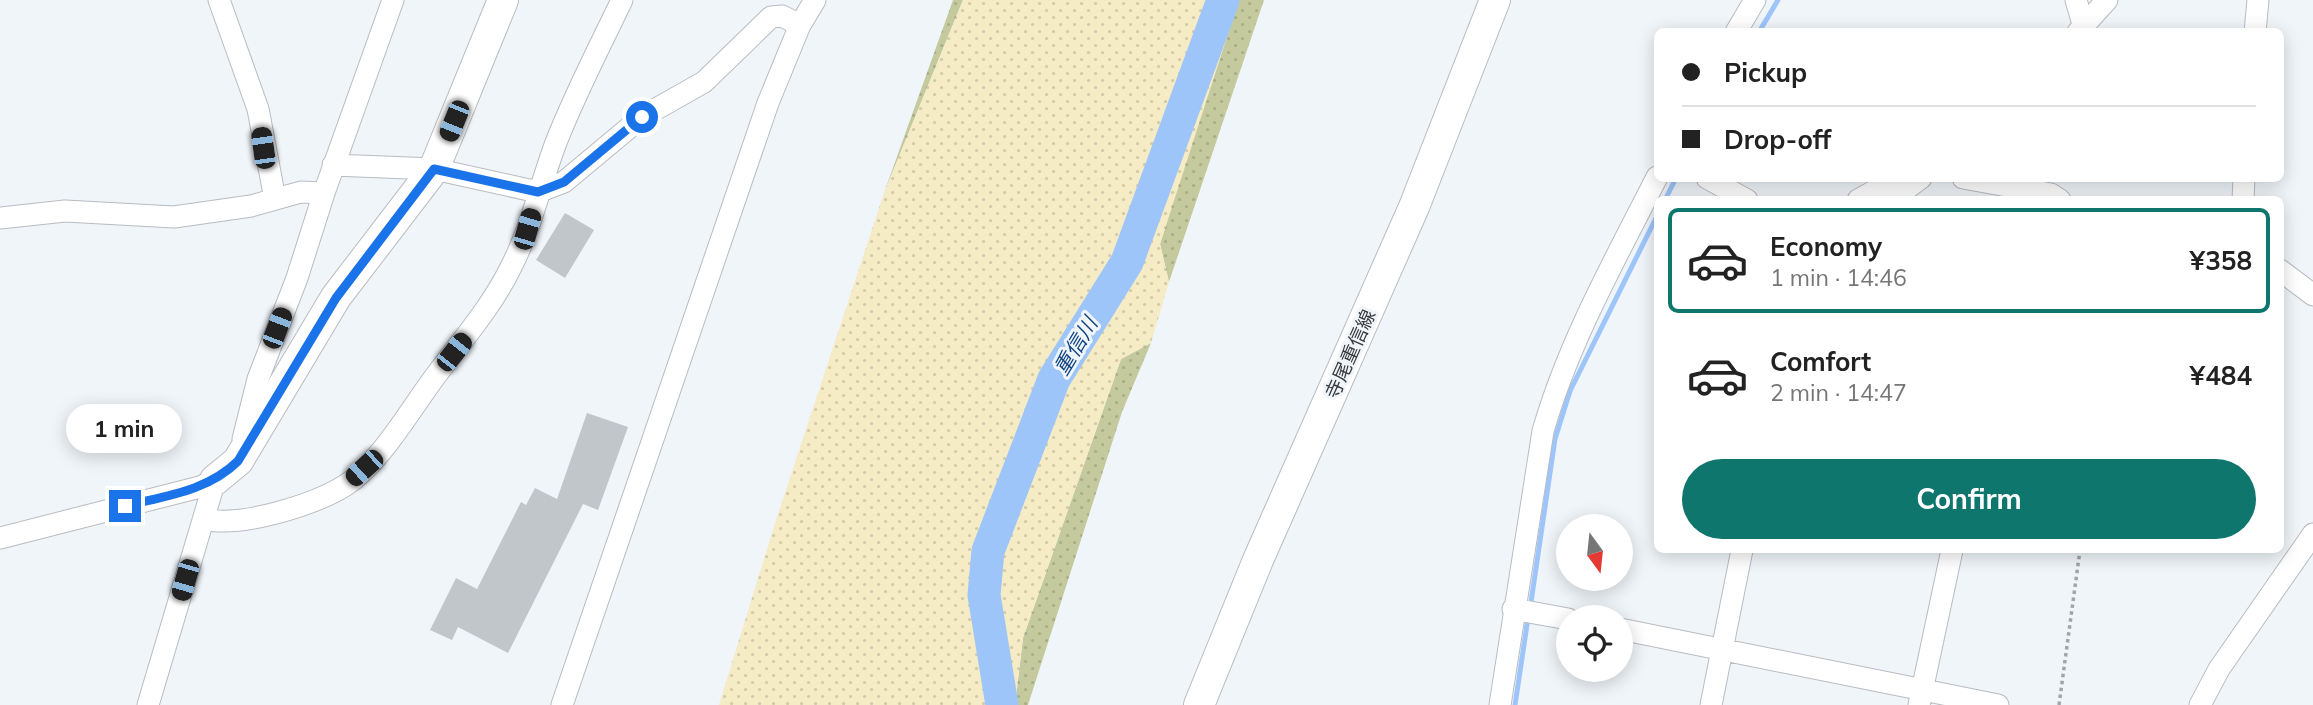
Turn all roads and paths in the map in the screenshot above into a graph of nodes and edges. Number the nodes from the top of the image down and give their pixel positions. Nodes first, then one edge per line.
1 (219, 0) edge
2 (393, 0) edge
3 (503, 0) edge
4 (622, 0) edge
5 (815, 0) edge
6 (1495, 0) edge
7 (1755, 0) edge
8 (2076, 0) edge
9 (2107, 0) edge
10 (2258, 0) edge
11 (800, 25) junction
12 (1738, 28) edge
13 (2080, 28) edge
14 (2255, 28) edge
15 (333, 165) junction
16 (434, 169) junction
17 (1655, 182) edge
18 (1714, 182) edge
19 (1916, 182) edge
20 (1987, 182) edge
21 (2030, 189) edge
22 (538, 192) junction
23 (324, 193) junction
24 (1740, 196) edge
25 (1865, 196) edge
26 (2054, 196) edge
27 (275, 200) junction
28 (0, 218) edge
29 (2284, 273) edge
30 (2313, 295) edge
31 (238, 461) junction
32 (215, 480) junction
33 (204, 519) junction
34 (2313, 534) edge
35 (0, 538) edge
36 (1741, 553) edge
37 (1951, 553) edge
38 (2080, 553) edge
39 (1513, 609) junction
40 (1556, 618) edge
41 (1633, 631) edge
42 (1722, 648) junction
43 (1920, 697) edge
44 (148, 705) edge
45 (562, 705) edge
46 (1199, 705) edge
47 (1500, 705) edge
48 (1711, 705) edge
49 (1998, 705) edge
50 (2059, 705) edge
51 (2200, 705) edge

1 - 27 street
2 - 15 street
3 - 16 main road
4 - 22 street
5 - 11 street
6 - 46 main road, 寺尾重信線
7 - 12 street
8 - 13 street
9 - 13 street
10 - 14 street
11 - 22 street
11 - 45 street
15 - 16 street
15 - 23 street
16 - 22 street
16 - 31 main road
17 - 39 street
18 - 24 street
19 - 25 street
20 - 21 street
21 - 26 street
22 - 33 street
23 - 27 street
23 - 31 street
27 - 28 street
29 - 30 street
31 - 32 main road
32 - 33 street
32 - 35 street
33 - 44 street
34 - 51 street
36 - 42 street
37 - 43 street
38 - 50 path
39 - 40 street
39 - 47 street
41 - 42 street
42 - 43 street
42 - 48 street
43 - 49 street

